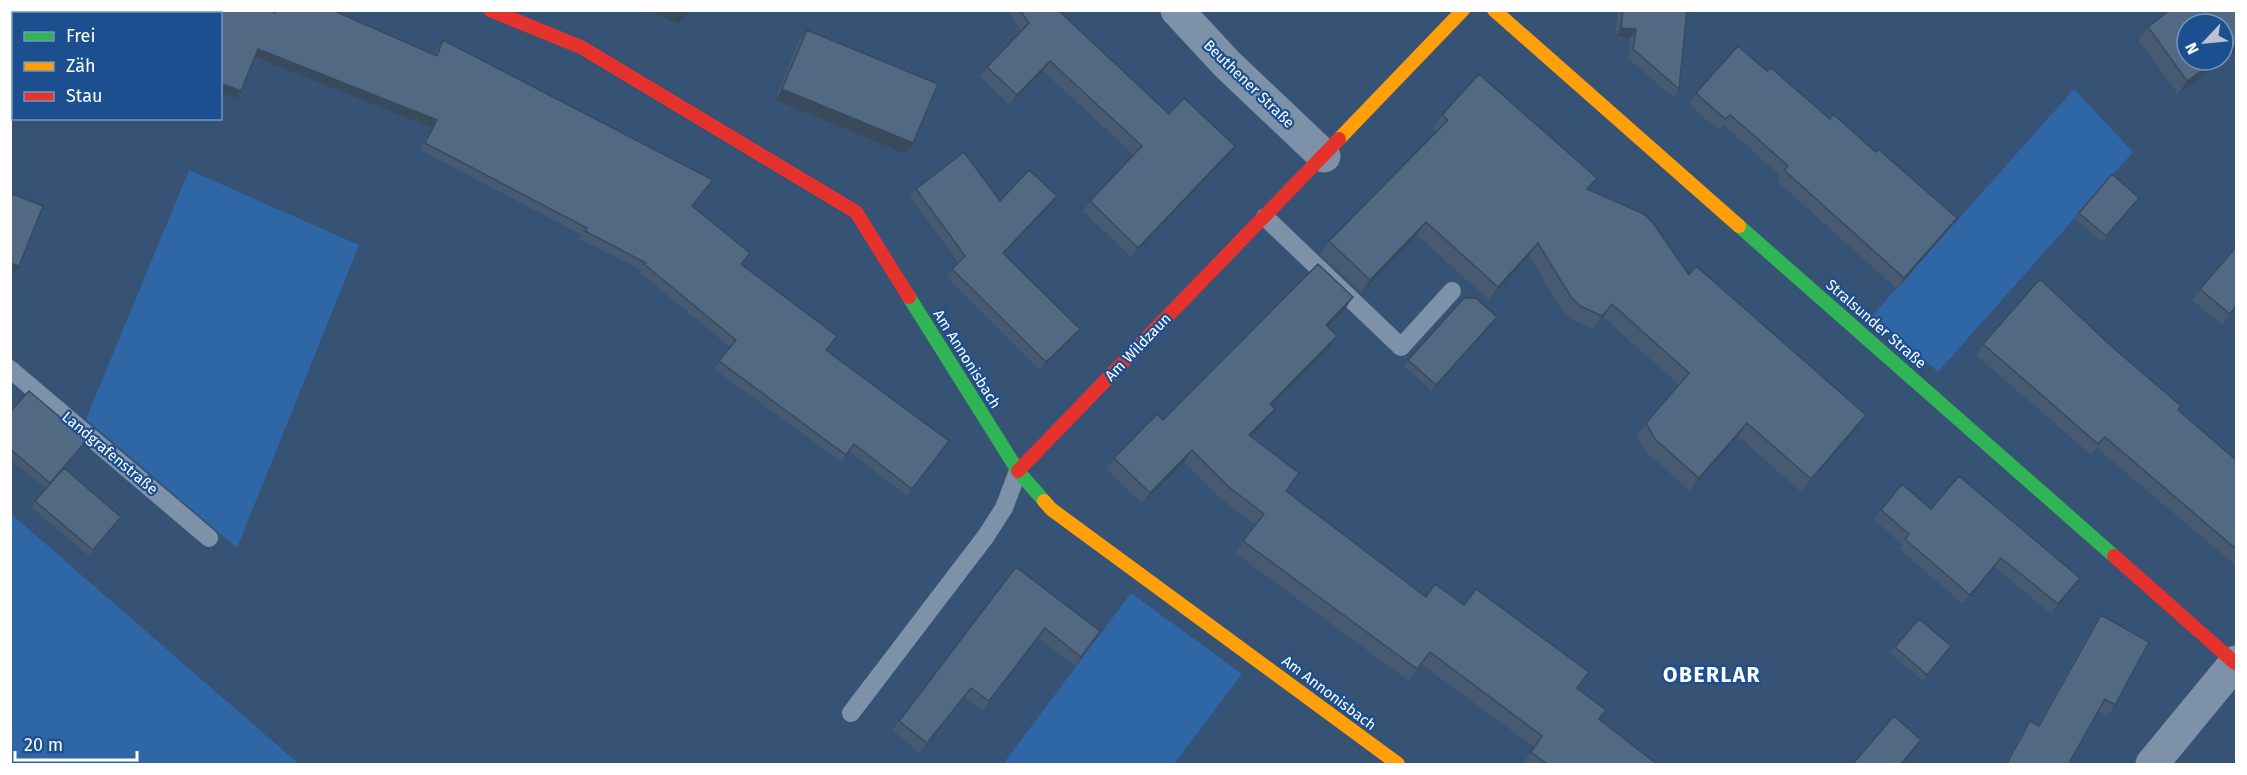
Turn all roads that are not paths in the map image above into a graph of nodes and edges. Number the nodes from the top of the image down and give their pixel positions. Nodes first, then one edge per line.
1 (490, 10) edge
2 (1177, 10) edge
3 (1463, 10) edge
4 (1494, 10) edge
5 (1324, 156) junction
6 (1265, 217) junction
7 (1452, 291) dead end
8 (10, 369) edge
9 (1018, 471) junction
10 (209, 538) dead end
11 (2236, 662) edge
12 (851, 713) dead end
13 (1398, 765) edge
14 (2152, 765) edge

1 - 9 street, Am Annonisbach
2 - 5 street, Beuthener Straße
3 - 5 street, Am Wildzaun
4 - 11 street, Stralsunder Straße
5 - 6 street, Am Wildzaun
6 - 7 lane
6 - 9 street, Am Wildzaun
8 - 10 lane, Landgrafenstraße
9 - 12 lane, Am Wildzaun
9 - 13 street, Am Annonisbach
11 - 14 street

